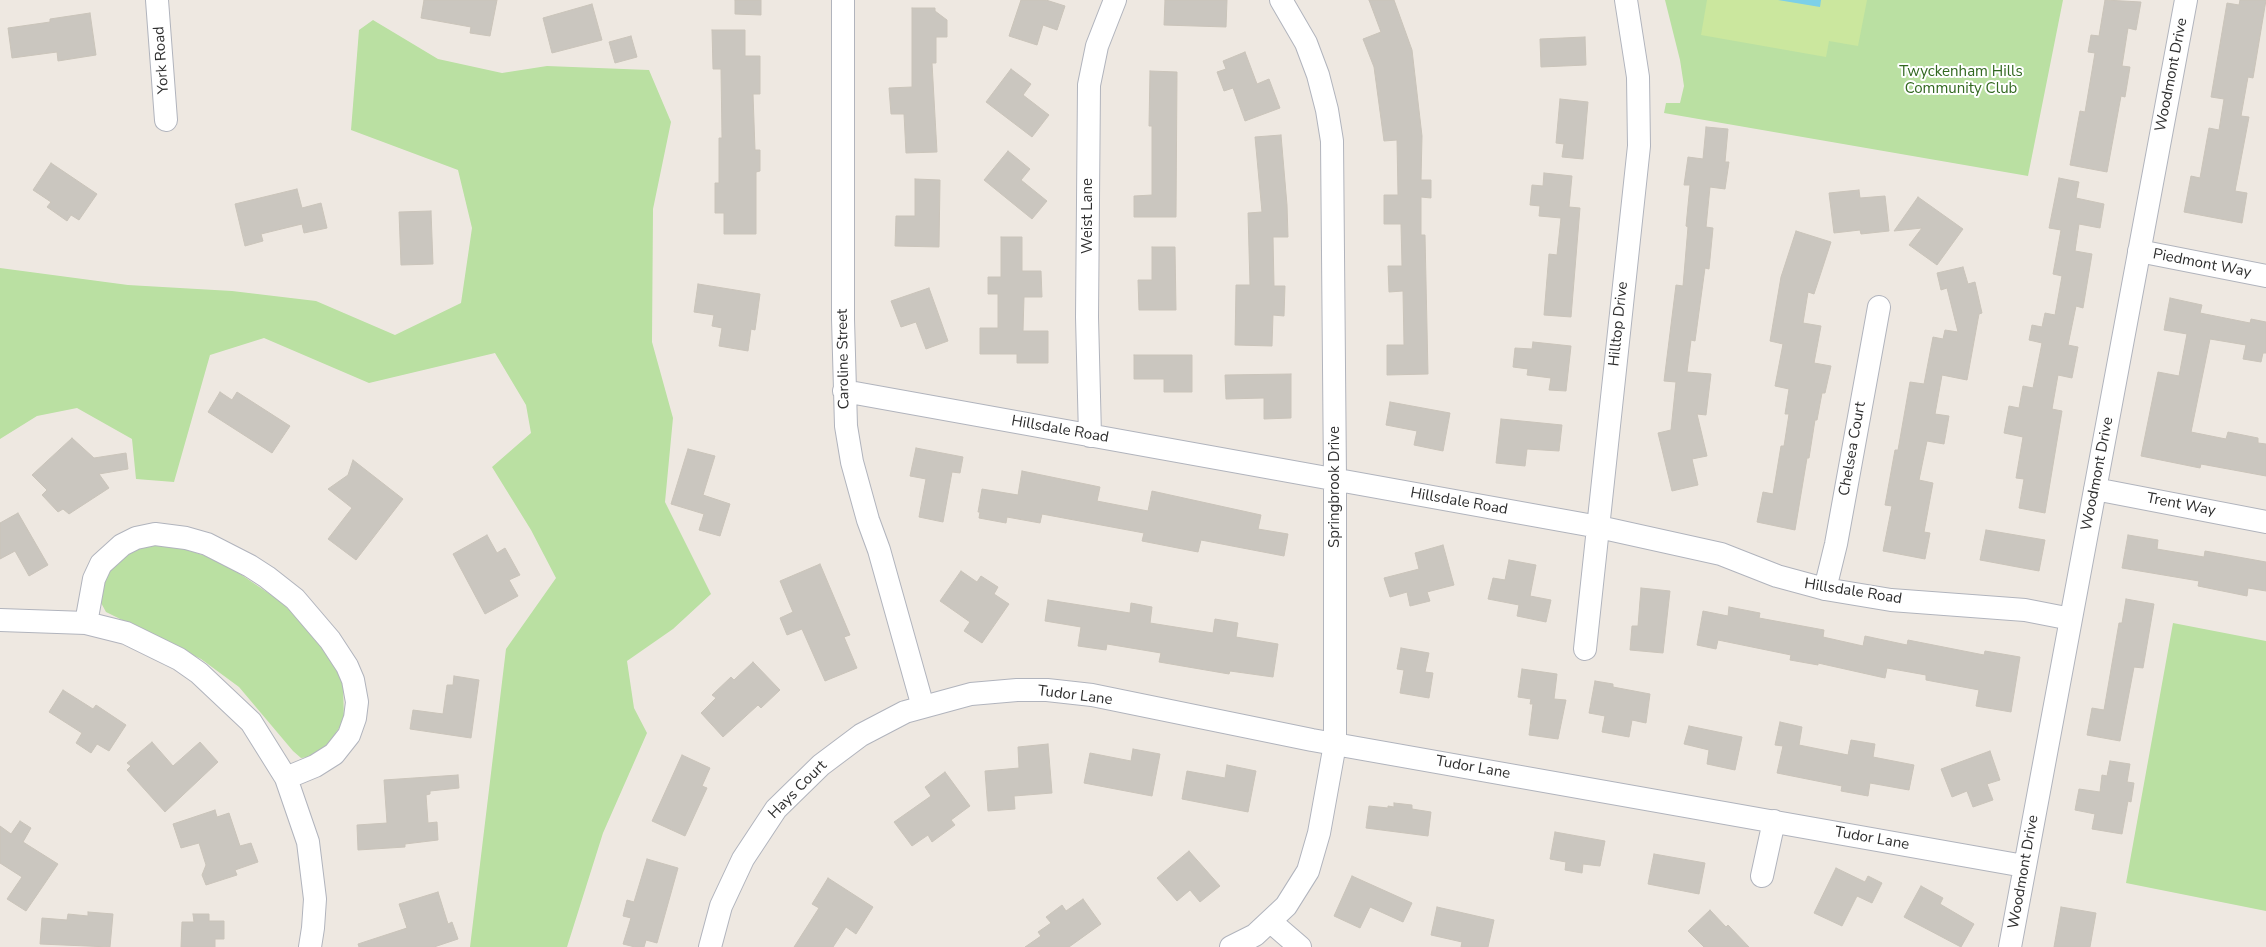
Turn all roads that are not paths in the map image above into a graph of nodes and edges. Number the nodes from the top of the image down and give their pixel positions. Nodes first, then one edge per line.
1 (158, 0) edge
2 (843, 0) edge
3 (1115, 0) edge
4 (1282, 0) edge
5 (1626, 0) edge
6 (2186, 0) edge
7 (166, 120) dead end
8 (2139, 251) junction
9 (2266, 276) edge
10 (1879, 307) dead end
11 (844, 391) junction
12 (1090, 436) junction
13 (1335, 479) junction
14 (2095, 489) junction
15 (2266, 522) edge
16 (1599, 527) junction
17 (1825, 589) junction
18 (2071, 618) junction
19 (0, 620) edge
20 (86, 623) junction
21 (1585, 649) dead end
22 (923, 707) junction
23 (1335, 744) junction
24 (286, 778) junction
25 (1774, 822) junction
26 (2024, 866) junction
27 (1762, 876) dead end
28 (1270, 922) junction
29 (310, 947) edge
30 (710, 947) edge
31 (1231, 947) edge
32 (1300, 947) edge
33 (2010, 947) edge

1 - 7 street, York Road
2 - 11 street, Caroline Street
3 - 12 street, Weist Lane
4 - 13 street, Springbrook Drive
5 - 16 street, Hilltop Drive
6 - 8 street, Woodmont Drive
8 - 9 street, Piedmont Way
8 - 14 street, Woodmont Drive
10 - 17 street, Chelsea Court
11 - 12 street, Hillsdale Road
11 - 22 street, Caroline Street
12 - 13 street, Hillsdale Road
13 - 16 street, Hillsdale Road
13 - 23 street, Springbrook Drive
14 - 15 street, Trent Way
14 - 18 street, Woodmont Drive
16 - 17 street, Hillsdale Road
16 - 21 street, Hilltop Drive
17 - 18 street, Hillsdale Road
18 - 26 street, Woodmont Drive
19 - 20 street
20 - 24 street
20 - 24 street
22 - 23 street, Tudor Lane
22 - 30 street, Hays Court
23 - 25 street, Tudor Lane
23 - 28 street, Springbrook Drive
24 - 29 street
25 - 26 street, Tudor Lane
25 - 27 street
26 - 33 street, Woodmont Drive
28 - 31 street, Springbrook Drive
28 - 32 street

